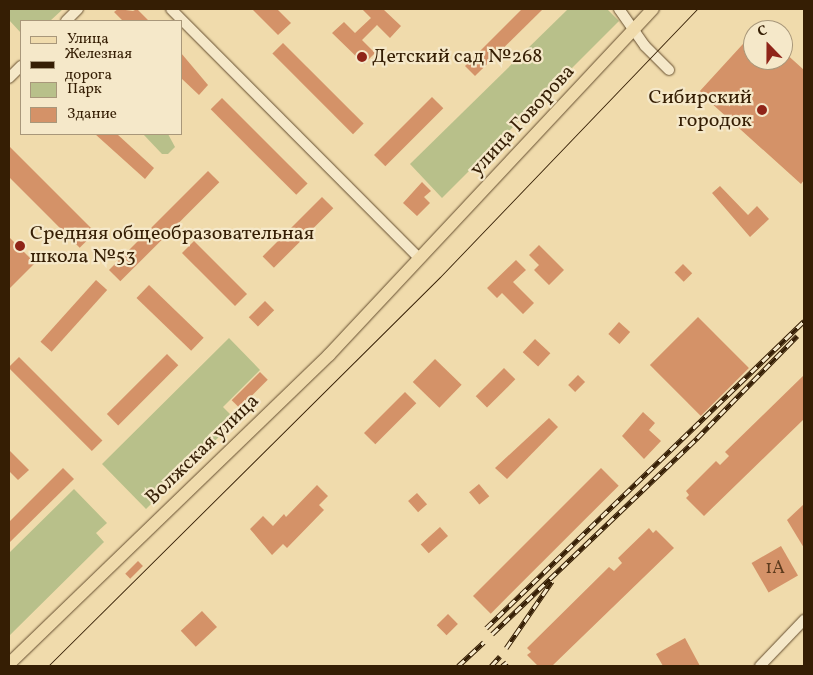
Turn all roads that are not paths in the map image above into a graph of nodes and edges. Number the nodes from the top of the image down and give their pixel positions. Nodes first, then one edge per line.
1 (78, 9) edge
2 (171, 9) edge
3 (620, 9) edge
4 (653, 9) edge
5 (67, 20) edge
6 (182, 20) edge
7 (182, 20) edge
8 (634, 29) junction
9 (20, 67) edge
10 (669, 70) dead end
11 (9, 78) edge
12 (419, 258) junction
13 (804, 620) edge
14 (9, 664) edge
15 (760, 666) edge

1 - 5 street
2 - 6 street
3 - 8 street
4 - 8 main road, улица Говорова
7 - 12 street
8 - 10 street
8 - 12 main road, улица Говорова
9 - 11 street
12 - 14 main road, Волжская улица
13 - 15 street

